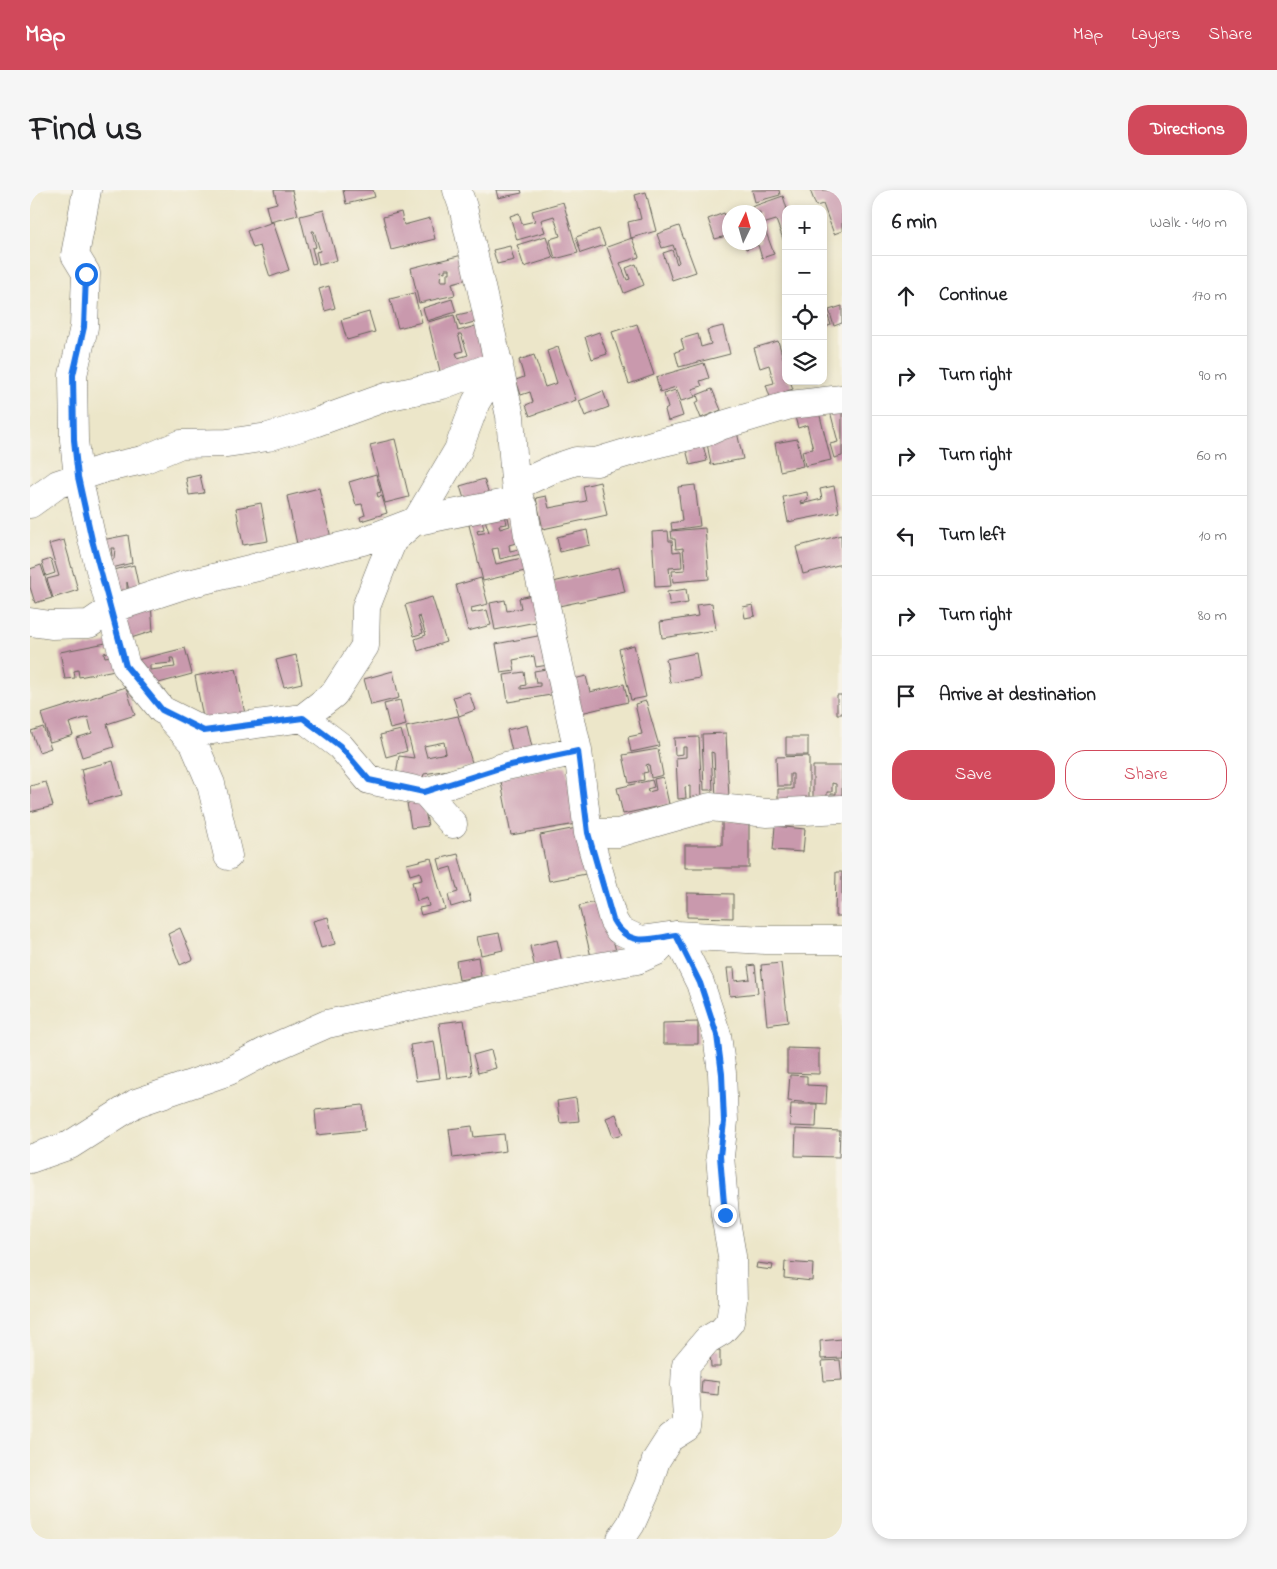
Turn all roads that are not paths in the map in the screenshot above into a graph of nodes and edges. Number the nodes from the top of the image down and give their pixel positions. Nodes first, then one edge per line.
1 (87, 190) edge
2 (457, 190) edge
3 (499, 364) junction
4 (842, 399) edge
5 (78, 477) junction
6 (518, 493) junction
7 (30, 504) edge
8 (412, 522) junction
9 (111, 609) junction
10 (30, 622) edge
11 (162, 710) junction
12 (303, 718) junction
13 (578, 751) junction
14 (424, 792) junction
15 (842, 809) edge
16 (453, 824) dead end
17 (588, 833) junction
18 (228, 856) dead end
19 (676, 935) junction
20 (842, 940) edge
21 (30, 1160) edge
22 (621, 1539) edge

1 - 5 street
2 - 3 street
3 - 5 street
3 - 6 street
3 - 8 street
4 - 6 street
5 - 7 street
5 - 9 street
6 - 8 street
6 - 13 street
8 - 9 street
8 - 12 street
9 - 10 street
9 - 11 street
11 - 12 street
11 - 18 street
12 - 14 street
13 - 14 street
13 - 17 street
14 - 16 street
15 - 17 street
17 - 19 street
19 - 20 street
19 - 21 street
19 - 22 street

